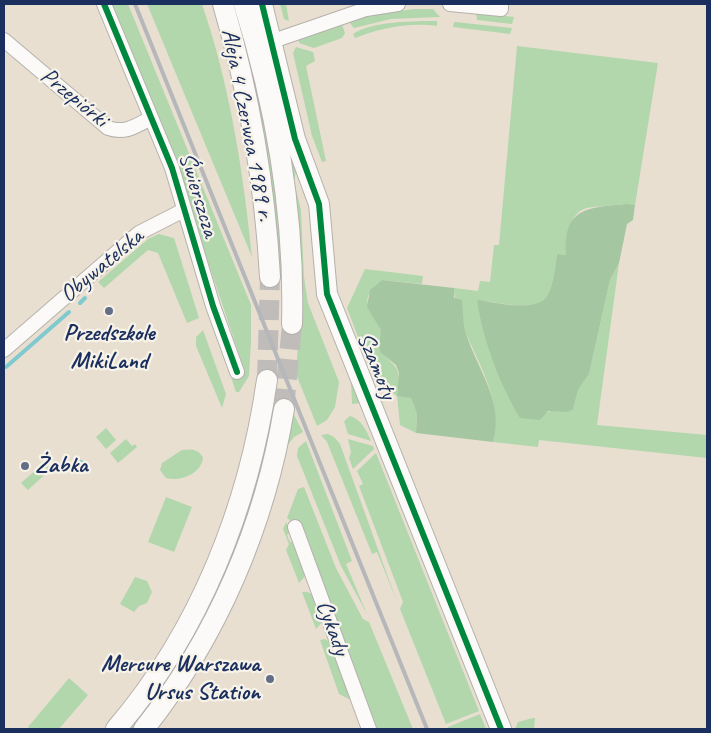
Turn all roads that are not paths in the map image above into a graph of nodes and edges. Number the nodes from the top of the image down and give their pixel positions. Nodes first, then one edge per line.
1 (104, 4) edge
2 (223, 4) edge
3 (244, 4) edge
4 (262, 4) edge
5 (398, 4) edge
6 (450, 4) edge
7 (501, 6) edge
8 (4, 40) edge
9 (272, 41) junction
10 (150, 118) junction
11 (184, 210) junction
12 (270, 277) tunnel mouth
13 (292, 324) tunnel mouth
14 (4, 350) edge
15 (237, 372) dead end
16 (267, 380) tunnel mouth
17 (284, 409) tunnel mouth
18 (295, 527) dead end
19 (116, 729) edge
20 (144, 729) edge
21 (369, 729) edge
22 (501, 729) edge

1 - 10 street, Świerszcza
2 - 12 main road, Aleja 4 Czerwca 1989 r.
3 - 13 main road, Aleja 4 Czerwca 1989 r.
4 - 9 main road, Szamoty
5 - 9 street
6 - 7 street
8 - 10 street, Przepiórki
9 - 22 main road, Szamoty
10 - 11 street, Świerszcza
11 - 14 street, Obywatelska
11 - 15 street, Świerszcza
16 - 19 main road
17 - 20 main road
18 - 21 street, Cykady

